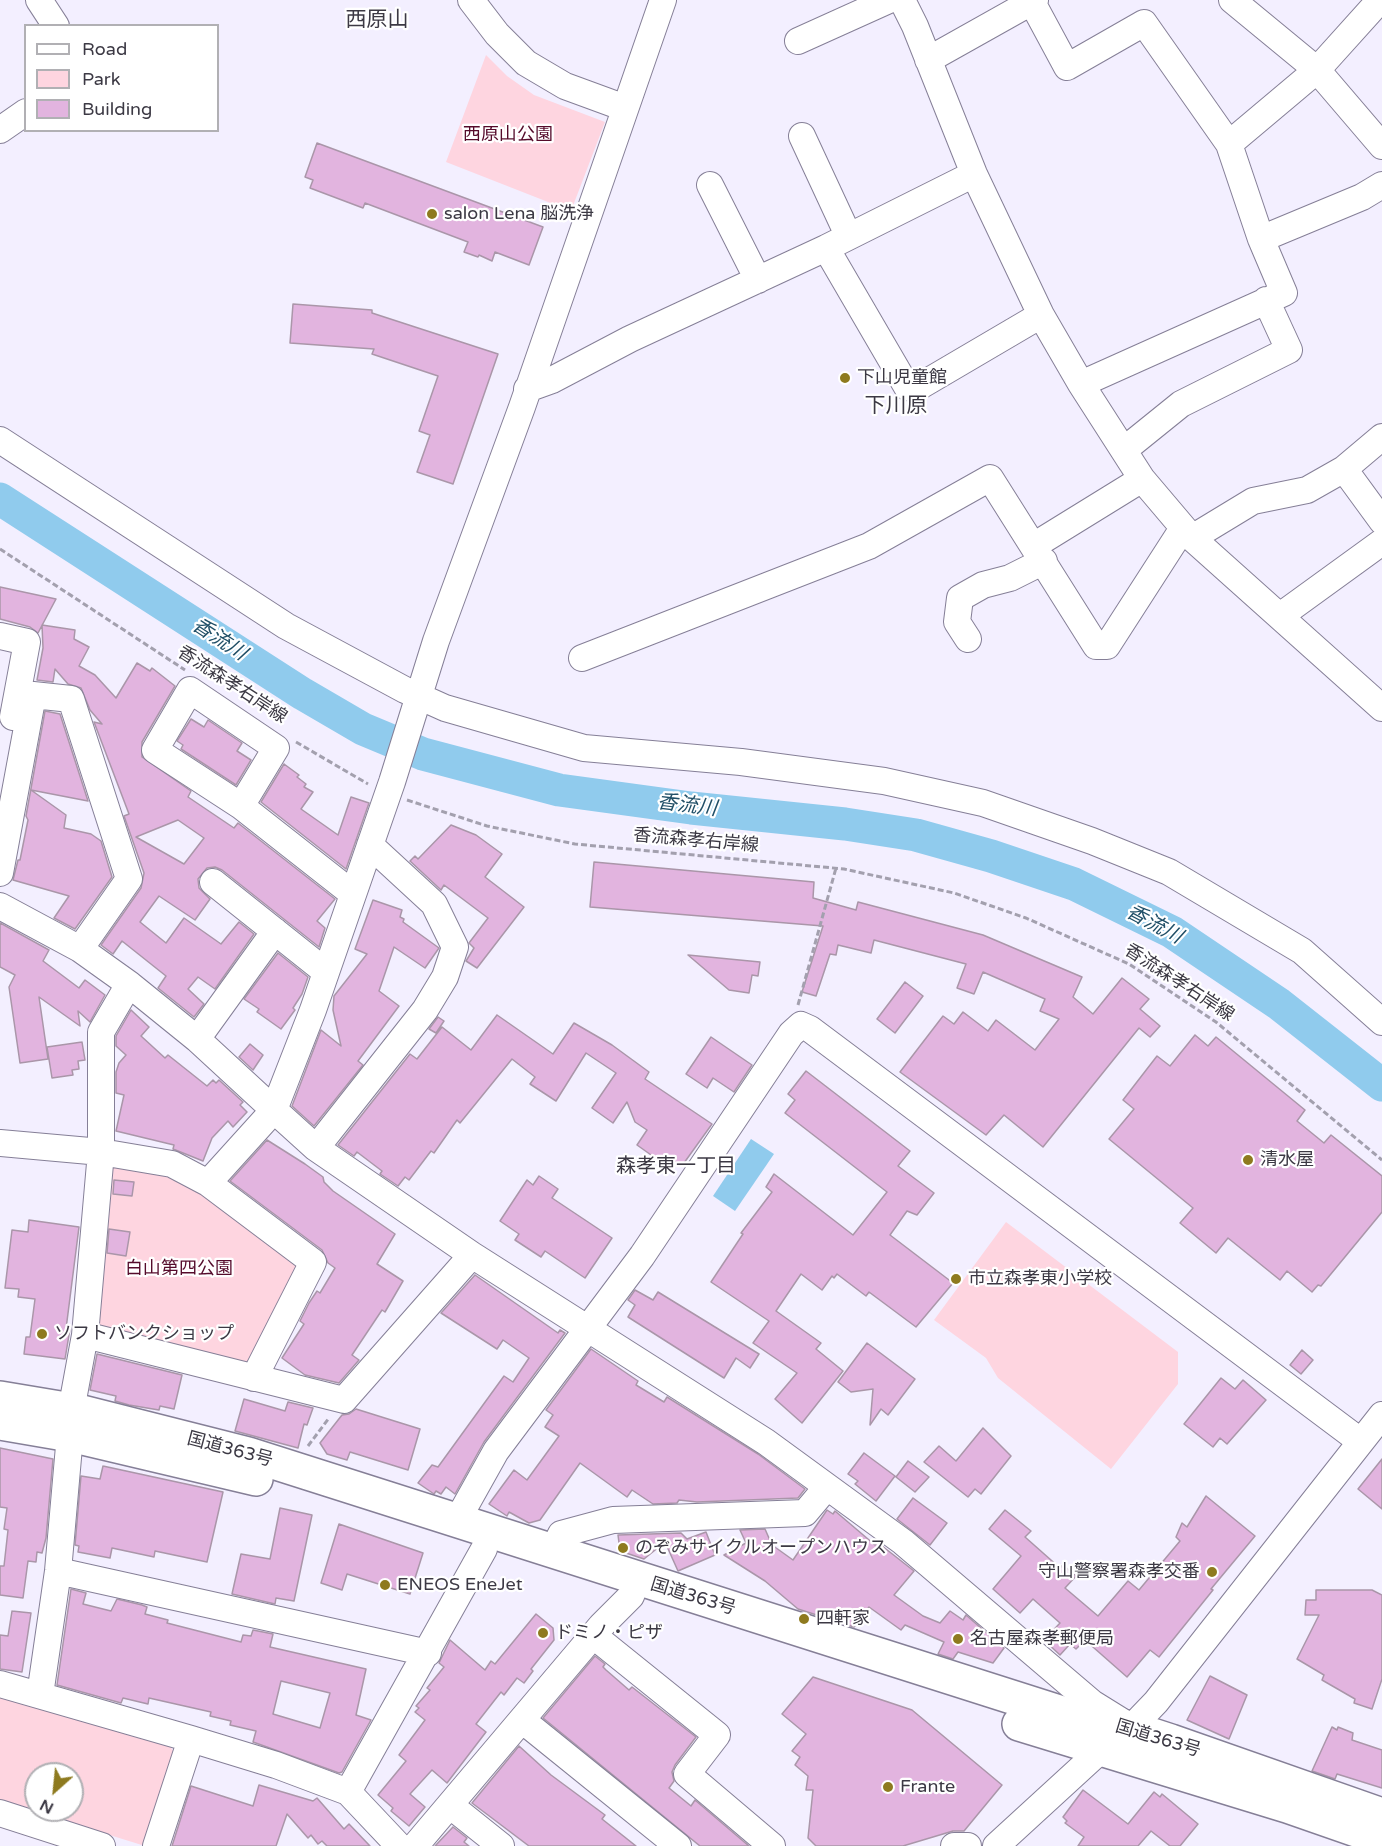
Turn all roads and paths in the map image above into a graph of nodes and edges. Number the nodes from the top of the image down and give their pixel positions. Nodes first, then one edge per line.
1 (39, 0) edge
2 (471, 0) edge
3 (663, 0) edge
4 (889, 0) edge
5 (902, 0) edge
6 (1232, 0) edge
7 (1380, 0) edge
8 (1034, 1) edge
9 (55, 24) edge
10 (798, 41) dead end
11 (928, 60) junction
12 (1317, 70) junction
13 (625, 108) junction
14 (24, 113) edge
15 (0, 130) edge
16 (802, 136) dead end
17 (1229, 144) junction
18 (1382, 146) edge
19 (974, 174) junction
20 (710, 185) dead end
21 (1382, 185) edge
22 (848, 235) junction
23 (1261, 239) junction
24 (826, 248) junction
25 (758, 280) junction
26 (1266, 300) junction
27 (1041, 315) junction
28 (1081, 384) junction
29 (527, 389) junction
30 (1382, 437) edge
31 (0, 440) edge
32 (1124, 450) junction
33 (1344, 469) junction
34 (1142, 479) junction
35 (1382, 521) edge
36 (1188, 533) junction
37 (1382, 542) edge
38 (0, 549) edge
39 (1039, 553) junction
40 (1280, 616) junction
41 (0, 636) edge
42 (968, 639) dead end
43 (582, 658) dead end
44 (187, 671) dead end
45 (417, 700) junction
46 (1382, 708) edge
47 (291, 739) dead end
48 (0, 788) edge
49 (390, 788) junction
50 (241, 806) junction
51 (370, 845) junction
52 (836, 868) junction
53 (0, 873) edge
54 (213, 882) dead end
55 (353, 894) junction
56 (0, 906) edge
57 (275, 931) junction
58 (80, 949) junction
59 (326, 972) junction
60 (129, 984) junction
61 (1382, 996) edge
62 (1382, 1008) edge
63 (1382, 1022) edge
64 (801, 1025) junction
65 (197, 1039) junction
66 (274, 1110) junction
67 (0, 1143) edge
68 (316, 1148) junction
69 (102, 1152) junction
70 (1382, 1160) edge
71 (208, 1183) junction
72 (472, 1255) junction
73 (587, 1328) junction
74 (85, 1335) junction
75 (254, 1377) junction
76 (0, 1398) edge
77 (73, 1400) dead end
78 (344, 1400) junction
79 (1382, 1415) edge
80 (0, 1424) edge
81 (70, 1435) junction
82 (1360, 1441) junction
83 (306, 1449) dead end
84 (826, 1488) junction
85 (463, 1510) dead end
86 (484, 1549) junction
87 (552, 1552) junction
88 (58, 1571) junction
89 (634, 1588) junction
90 (594, 1636) junction
91 (428, 1653) junction
92 (0, 1684) edge
93 (40, 1695) junction
94 (522, 1720) junction
95 (1131, 1728) junction
96 (191, 1739) junction
97 (1103, 1748) junction
98 (348, 1792) junction
99 (451, 1806) junction
100 (0, 1813) edge
101 (1382, 1815) edge
102 (31, 1835) edge
103 (1382, 1839) edge
104 (102, 1846) edge
105 (156, 1846) edge
106 (399, 1846) edge
107 (415, 1846) edge
108 (501, 1846) edge
109 (678, 1846) edge
110 (772, 1846) edge
111 (954, 1846) edge
112 (968, 1846) edge
113 (996, 1846) edge

1 - 9 street
2 - 13 street
3 - 13 street
4 - 10 street
5 - 11 street
6 - 12 street
7 - 12 street
8 - 11 street
8 - 17 street
11 - 19 street
12 - 17 street
12 - 18 street
13 - 29 street
14 - 15 street
16 - 22 street
17 - 23 street
19 - 22 street
19 - 27 street
20 - 25 street
21 - 23 street
22 - 24 street
23 - 26 street
24 - 25 street
24 - 27 street
25 - 29 street
26 - 28 street
26 - 32 street
27 - 28 street
28 - 32 street
29 - 45 street
30 - 33 street
31 - 45 street
32 - 34 street
33 - 35 street
33 - 36 street
34 - 36 street
34 - 39 street
36 - 39 street
36 - 40 street
37 - 40 street
38 - 44 path, 香流森孝右岸線
39 - 42 street
39 - 43 street
40 - 46 street
41 - 48 street
45 - 49 street
45 - 63 street
47 - 49 path, 香流森孝右岸線
49 - 51 street
49 - 52 path, 香流森孝右岸線
50 - 50 street
50 - 55 street
51 - 55 street
51 - 68 street
52 - 64 path
52 - 70 path, 香流森孝右岸線
53 - 58 street
54 - 57 street
55 - 59 street
56 - 58 street
57 - 59 street
57 - 65 street
58 - 60 street
59 - 66 street
60 - 65 street
60 - 69 street
61 - 62 street
64 - 73 street
64 - 82 street
65 - 66 street
66 - 68 street
66 - 71 street
67 - 69 street
68 - 72 street
69 - 71 street
69 - 74 street
71 - 75 street
72 - 73 street
72 - 78 street
73 - 84 street
73 - 85 street
74 - 75 street
74 - 77 street
75 - 78 street
76 - 87 highway, 国道363号
78 - 83 path
79 - 82 street
80 - 81 highway, 国道363号
81 - 86 highway, 国道363号
81 - 88 street
82 - 95 street
84 - 87 street
84 - 95 street
86 - 89 highway, 国道363号
86 - 91 street
87 - 89 highway, 国道363号
88 - 91 street
88 - 93 street
89 - 90 street
89 - 95 highway, 国道363号
89 - 97 highway, 国道363号
90 - 94 street
90 - 110 street
91 - 98 street
92 - 93 street
93 - 96 street
94 - 99 street
94 - 109 street
95 - 97 street
95 - 101 highway, 国道363号
96 - 98 street
96 - 105 street
97 - 103 highway, 国道363号
97 - 113 street
98 - 106 street
99 - 107 street
99 - 108 street
100 - 102 street
102 - 104 street
111 - 112 street

